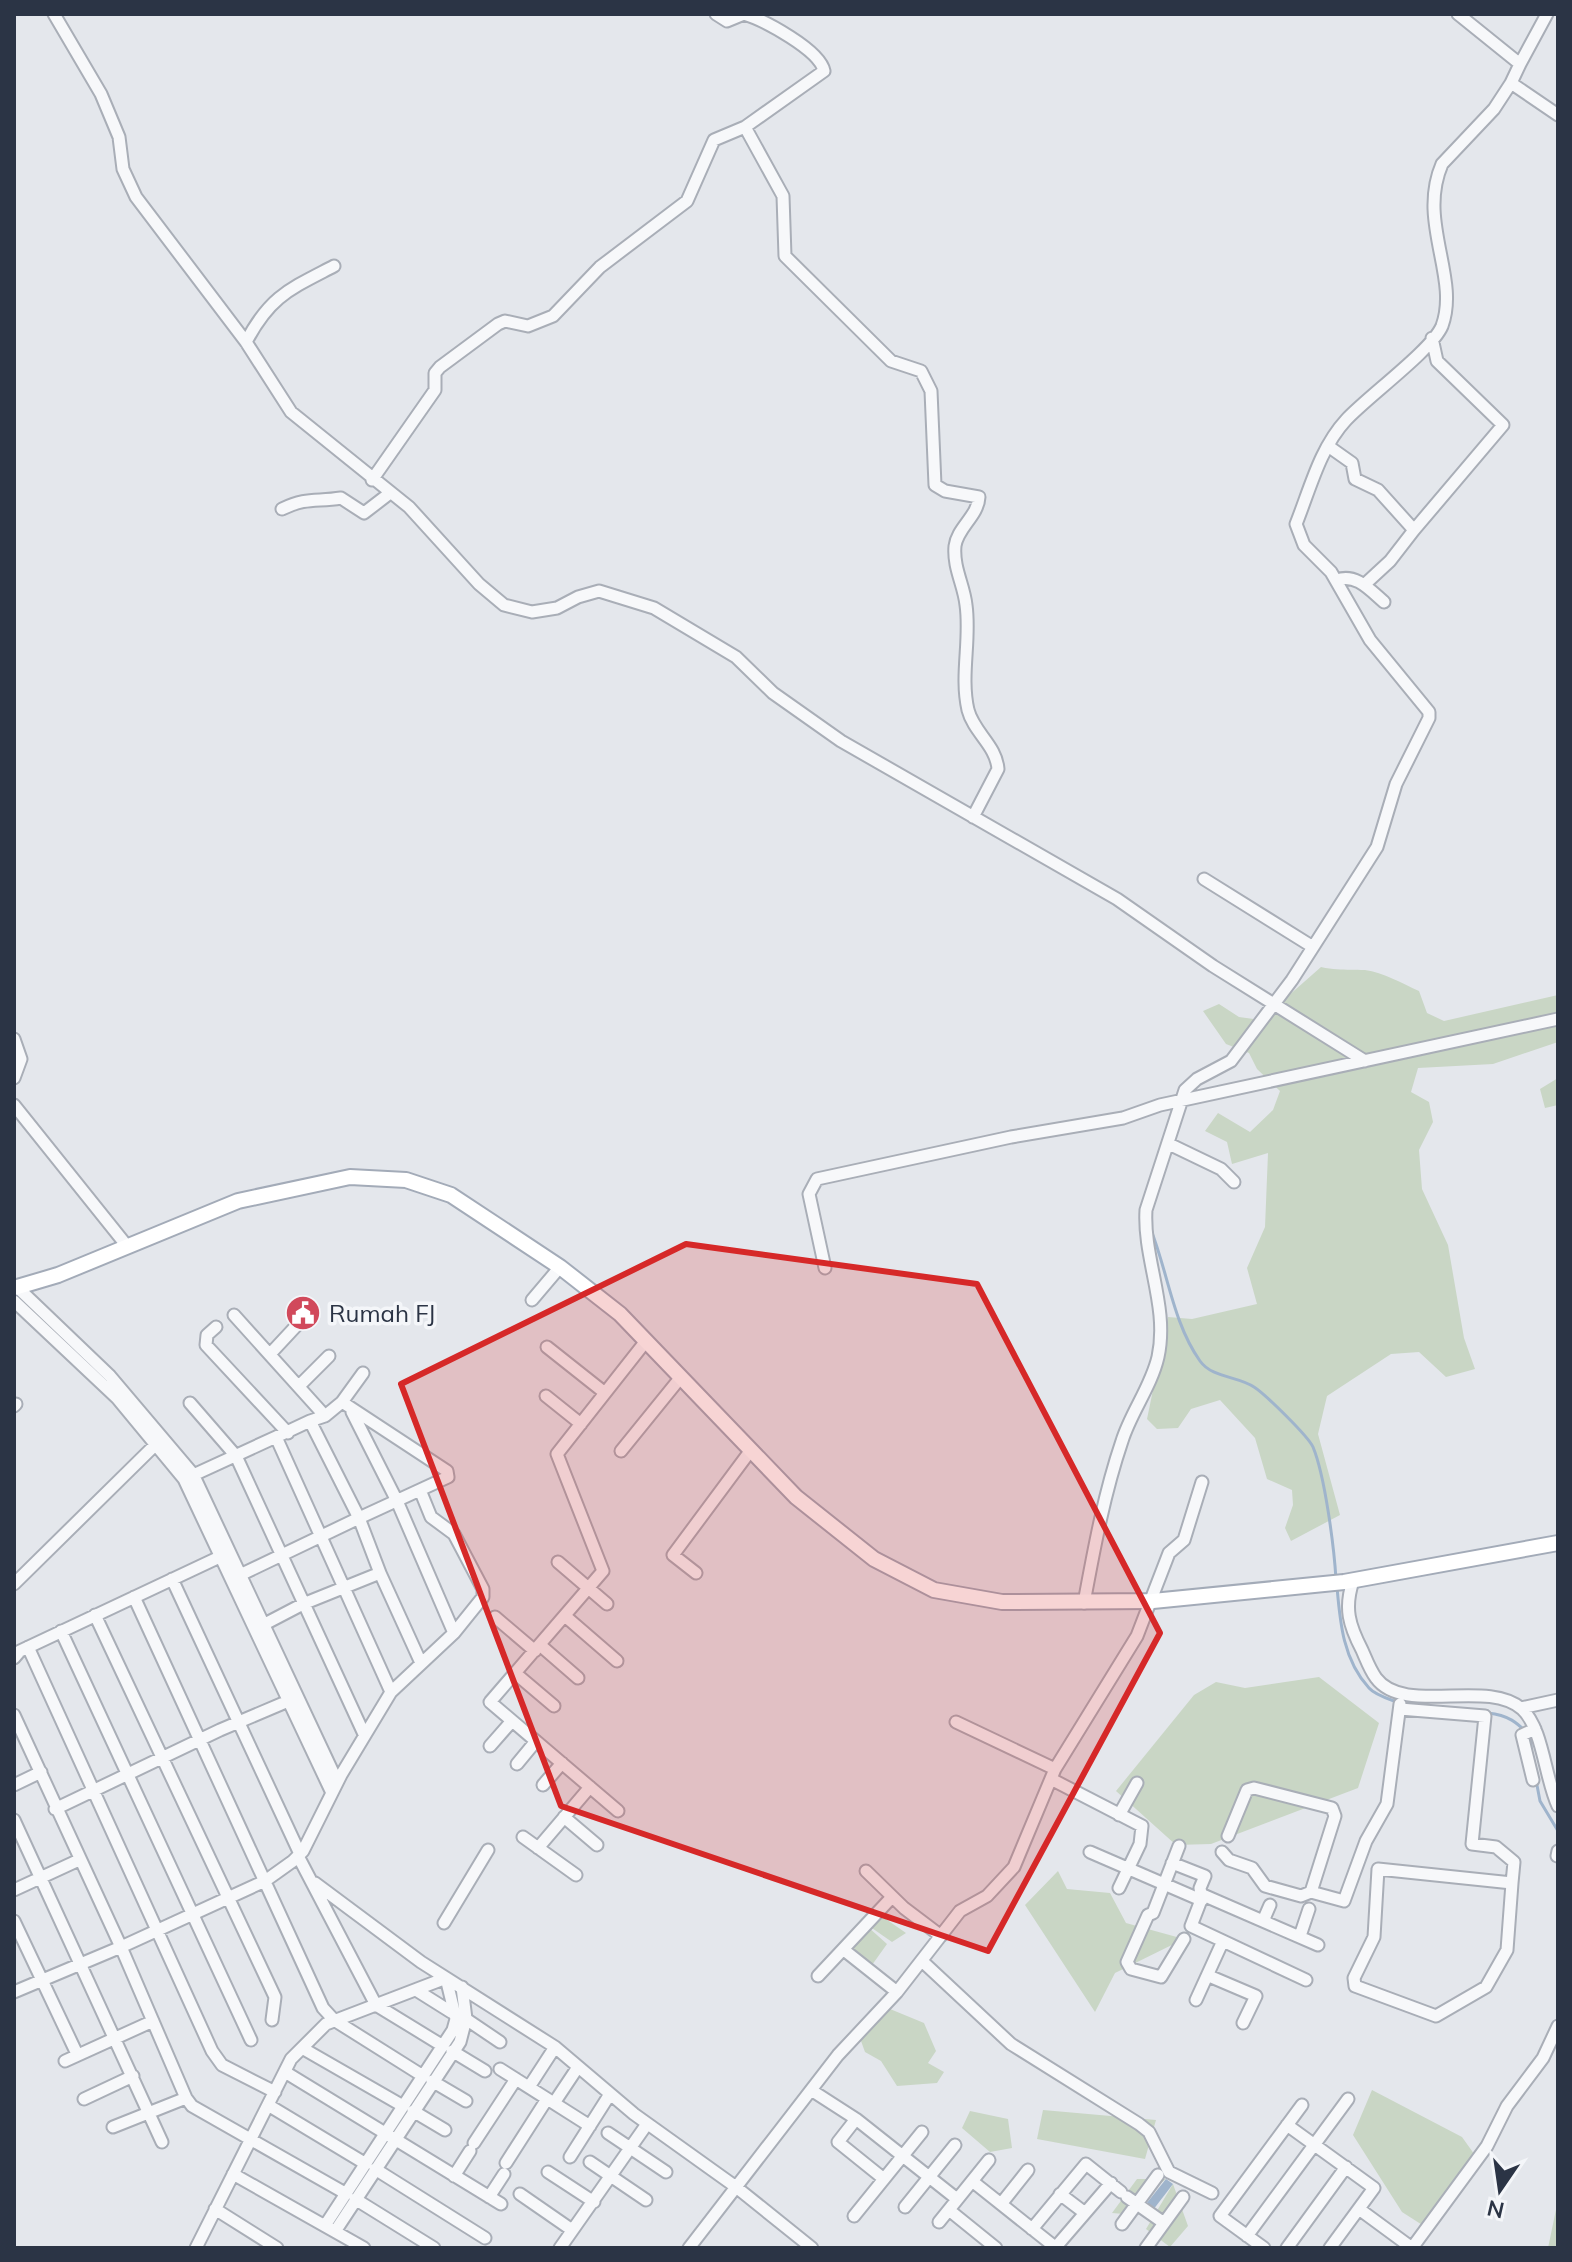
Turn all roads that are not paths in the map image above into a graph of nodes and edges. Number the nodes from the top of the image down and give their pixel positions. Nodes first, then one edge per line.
1 (54, 14) edge
2 (716, 14) edge
3 (1458, 14) edge
4 (1547, 14) edge
5 (1520, 64) junction
6 (1511, 83) junction
7 (1558, 115) edge
8 (745, 127) junction
9 (334, 266) dead end
10 (1432, 338) junction
11 (246, 342) junction
12 (1328, 446) junction
13 (372, 480) junction
14 (390, 493) junction
15 (282, 509) dead end
16 (1414, 530) junction
17 (1337, 580) junction
18 (1364, 585) junction
19 (1384, 602) dead end
20 (973, 817) junction
21 (1204, 879) dead end
22 (1313, 947) junction
23 (1273, 1004) junction
24 (1558, 1019) edge
25 (14, 1039) edge
26 (1365, 1061) junction
27 (14, 1078) edge
28 (1180, 1102) junction
29 (14, 1105) edge
30 (1169, 1144) junction
31 (1234, 1182) dead end
32 (127, 1246) junction
33 (560, 1267) junction
34 (825, 1268) dead end
35 (15, 1292) edge
36 (532, 1300) dead end
37 (234, 1315) dead end
38 (298, 1324) dead end
39 (216, 1327) dead end
40 (646, 1341) junction
41 (547, 1347) dead end
42 (271, 1353) junction
43 (329, 1356) dead end
44 (363, 1373) dead end
45 (681, 1377) junction
46 (299, 1386) junction
47 (605, 1393) junction
48 (546, 1396) dead end
49 (190, 1403) dead end
50 (346, 1405) junction
51 (325, 1416) junction
52 (310, 1421) junction
53 (581, 1424) junction
54 (288, 1433) junction
55 (276, 1437) junction
56 (154, 1446) junction
57 (751, 1450) junction
58 (621, 1451) dead end
59 (236, 1456) junction
60 (189, 1477) junction
61 (1202, 1482) dead end
62 (420, 1490) junction
63 (397, 1501) junction
64 (359, 1518) junction
65 (321, 1533) junction
66 (1558, 1543) edge
67 (226, 1554) junction
68 (281, 1556) junction
69 (558, 1562) dead end
70 (380, 1573) junction
71 (696, 1573) dead end
72 (240, 1575) junction
73 (172, 1579) junction
74 (1349, 1582) junction
75 (14, 1584) edge
76 (345, 1587) junction
77 (589, 1588) junction
78 (134, 1597) junction
79 (1153, 1601) junction
80 (1084, 1603) junction
81 (303, 1604) junction
82 (607, 1604) dead end
83 (95, 1615) junction
84 (565, 1616) junction
85 (495, 1617) dead end
86 (259, 1628) junction
87 (61, 1631) junction
88 (454, 1633) junction
89 (537, 1648) junction
90 (19, 1651) edge
91 (617, 1661) dead end
92 (421, 1663) junction
93 (515, 1673) junction
94 (578, 1678) dead end
95 (391, 1692) junction
96 (292, 1699) junction
97 (1400, 1699) junction
98 (1558, 1700) edge
99 (554, 1706) dead end
100 (1521, 1708) junction
101 (14, 1715) edge
102 (512, 1721) junction
103 (956, 1722) dead end
104 (238, 1723) junction
105 (1529, 1731) junction
106 (364, 1734) junction
107 (199, 1740) junction
108 (536, 1741) junction
109 (490, 1746) dead end
110 (163, 1757) junction
111 (562, 1763) junction
112 (517, 1764) dead end
113 (41, 1772) junction
114 (129, 1773) junction
115 (1053, 1774) junction
116 (1533, 1780) dead end
117 (1137, 1783) dead end
118 (14, 1785) edge
119 (543, 1785) dead end
120 (334, 1787) junction
121 (590, 1787) junction
122 (92, 1791) junction
123 (1558, 1806) edge
124 (55, 1809) junction
125 (618, 1811) dead end
126 (1119, 1815) junction
127 (564, 1817) junction
128 (14, 1820) edge
129 (1228, 1836) dead end
130 (523, 1837) dead end
131 (597, 1845) dead end
132 (1179, 1846) dead end
133 (538, 1848) junction
134 (488, 1850) dead end
135 (1090, 1852) dead end
136 (1222, 1852) dead end
137 (299, 1855) junction
138 (79, 1860) junction
139 (1172, 1863) junction
140 (1364, 1868) dead end
141 (1378, 1869) junction
142 (1128, 1870) junction
143 (866, 1871) dead end
144 (576, 1875) dead end
145 (38, 1878) junction
146 (265, 1881) junction
147 (1164, 1882) junction
148 (315, 1883) junction
149 (1512, 1883) junction
150 (1119, 1888) dead end
151 (14, 1890) edge
152 (1311, 1892) junction
153 (892, 1897) junction
154 (228, 1898) junction
155 (1202, 1898) junction
156 (1270, 1905) dead end
157 (1309, 1909) dead end
158 (193, 1914) junction
159 (14, 1921) edge
160 (1263, 1921) junction
161 (444, 1923) dead end
162 (157, 1931) junction
163 (1187, 1933) junction
164 (941, 1936) junction
165 (1300, 1936) junction
166 (1222, 1943) junction
167 (1318, 1945) dead end
168 (121, 1947) junction
169 (844, 1950) junction
170 (922, 1961) junction
171 (80, 1964) junction
172 (818, 1976) dead end
173 (1209, 1976) junction
174 (446, 1978) junction
175 (1306, 1980) dead end
176 (41, 1981) junction
177 (462, 1987) junction
178 (416, 1990) junction
179 (14, 1992) edge
180 (897, 1992) junction
181 (1196, 2000) dead end
182 (376, 2005) junction
183 (451, 2012) dead end
184 (466, 2019) junction
185 (272, 2020) dead end
186 (334, 2020) junction
187 (153, 2021) junction
188 (1243, 2023) dead end
189 (1558, 2026) edge
190 (114, 2038) junction
191 (251, 2040) dead end
192 (500, 2042) dead end
193 (555, 2047) junction
194 (302, 2048) junction
195 (448, 2048) junction
196 (77, 2054) junction
197 (65, 2061) dead end
198 (578, 2067) junction
199 (500, 2069) dead end
200 (485, 2071) dead end
201 (285, 2072) junction
202 (133, 2076) junction
203 (428, 2079) junction
204 (516, 2079) junction
205 (529, 2087) junction
206 (811, 2090) junction
207 (275, 2092) junction
208 (610, 2094) junction
209 (186, 2098) junction
210 (84, 2099) dead end
211 (1348, 2099) dead end
212 (466, 2101) dead end
213 (550, 2101) junction
214 (268, 2105) junction
215 (1302, 2105) dead end
216 (408, 2108) junction
217 (150, 2112) junction
218 (856, 2119) junction
219 (647, 2124) junction
220 (1287, 2125) junction
221 (590, 2126) junction
222 (113, 2127) dead end
223 (445, 2130) dead end
224 (922, 2132) dead end
225 (608, 2133) dead end
226 (390, 2136) junction
227 (249, 2141) junction
228 (162, 2142) dead end
229 (1314, 2144) junction
230 (955, 2145) dead end
231 (631, 2148) junction
232 (902, 2156) junction
233 (570, 2157) dead end
234 (989, 2160) dead end
235 (590, 2162) dead end
236 (370, 2166) junction
237 (1346, 2167) junction
238 (1028, 2170) dead end
239 (548, 2172) dead end
240 (666, 2172) dead end
241 (233, 2174) junction
242 (1158, 2175) dead end
243 (454, 2176) junction
244 (611, 2177) junction
245 (929, 2177) junction
246 (884, 2179) junction
247 (972, 2181) junction
248 (1111, 2183) junction
249 (736, 2187) junction
250 (1212, 2193) dead end
251 (520, 2194) dead end
252 (1060, 2194) junction
253 (350, 2196) junction
254 (489, 2197) junction
255 (1183, 2197) dead end
256 (1128, 2198) junction
257 (957, 2199) junction
258 (646, 2200) dead end
259 (594, 2202) junction
260 (501, 2204) dead end
261 (1001, 2204) junction
262 (905, 2207) dead end
263 (215, 2209) junction
264 (1359, 2209) junction
265 (949, 2210) junction
266 (1085, 2213) junction
267 (854, 2216) dead end
268 (939, 2222) dead end
269 (1164, 2223) junction
270 (1122, 2224) dead end
271 (331, 2227) junction
272 (1032, 2229) junction
273 (572, 2230) junction
274 (1247, 2236) junction
275 (485, 2238) dead end
276 (196, 2248) edge
277 (277, 2248) edge
278 (364, 2248) edge
279 (434, 2248) edge
280 (560, 2248) edge
281 (689, 2248) edge
282 (812, 2248) edge
283 (996, 2248) edge
284 (1055, 2248) edge
285 (1146, 2248) edge
286 (1264, 2248) edge
287 (1287, 2248) edge
288 (1330, 2248) edge
289 (1412, 2248) edge

1 - 11 street
2 - 8 street
3 - 5 street
4 - 5 street
5 - 6 street
6 - 7 street
6 - 10 street
8 - 13 street
8 - 20 street
9 - 11 street
10 - 12 street
10 - 16 street
11 - 13 street
12 - 16 street
12 - 17 street
13 - 14 street
14 - 15 street
14 - 20 street
16 - 18 street
17 - 18 street
17 - 22 street
18 - 19 street
20 - 23 street
21 - 22 street
22 - 23 street
23 - 26 street
23 - 28 street
24 - 26 street
25 - 27 street
26 - 28 street
28 - 30 street
28 - 34 street
29 - 32 street
30 - 31 street
30 - 80 street
32 - 33 main road
32 - 35 main road
33 - 36 street
33 - 40 main road
35 - 56 street
35 - 60 street
37 - 42 street
38 - 42 street
39 - 54 street
40 - 45 main road
40 - 47 street
41 - 47 street
42 - 46 street
43 - 46 street
44 - 50 street
45 - 57 main road
45 - 58 street
46 - 51 street
47 - 53 street
48 - 53 street
49 - 59 street
50 - 51 street
50 - 62 street
50 - 63 street
51 - 52 street
52 - 54 street
52 - 64 street
53 - 77 street
54 - 55 street
55 - 59 street
55 - 65 street
56 - 60 street
56 - 75 street
57 - 71 street
57 - 80 main road
59 - 60 street
59 - 68 street
60 - 67 street
61 - 79 street
62 - 63 street
62 - 88 street
63 - 64 street
63 - 88 street
64 - 65 street
64 - 70 street
65 - 68 street
65 - 76 street
66 - 74 main road
67 - 72 street
67 - 73 street
67 - 86 street
68 - 72 street
68 - 81 street
69 - 77 street
70 - 76 street
70 - 92 street
72 - 86 street
73 - 78 street
73 - 104 street
74 - 79 main road
74 - 97 street
76 - 81 street
76 - 95 street
77 - 82 street
77 - 84 street
78 - 83 street
78 - 107 street
79 - 80 main road
79 - 115 street
81 - 86 street
81 - 106 street
83 - 87 street
83 - 110 street
84 - 89 street
84 - 91 street
85 - 89 street
86 - 96 street
87 - 90 street
87 - 114 street
88 - 92 street
89 - 93 street
89 - 94 street
90 - 122 street
92 - 95 street
93 - 99 street
93 - 102 street
95 - 106 street
96 - 104 street
96 - 120 street
97 - 100 street
97 - 149 street
97 - 152 street
98 - 100 street
100 - 105 street
101 - 113 street
102 - 108 street
102 - 109 street
103 - 115 street
104 - 107 street
104 - 137 street
105 - 116 street
105 - 123 street
106 - 120 street
107 - 110 street
107 - 146 street
108 - 111 street
108 - 112 street
110 - 114 street
110 - 154 street
111 - 119 street
111 - 121 street
113 - 118 street
113 - 124 street
114 - 122 street
114 - 158 street
115 - 126 street
115 - 164 street
117 - 126 street
120 - 137 street
121 - 125 street
121 - 127 street
122 - 124 street
122 - 162 street
124 - 138 street
126 - 142 street
127 - 131 street
127 - 133 street
128 - 145 street
129 - 152 street
130 - 133 street
132 - 139 street
133 - 144 street
134 - 161 street
135 - 142 street
136 - 152 street
137 - 146 street
137 - 148 street
138 - 145 street
138 - 168 street
139 - 147 street
139 - 155 street
140 - 141 street
141 - 149 street
141 - 149 street
142 - 147 street
142 - 150 street
143 - 153 street
145 - 151 street
145 - 171 street
146 - 154 street
146 - 186 street
147 - 155 street
147 - 163 street
148 - 174 street
148 - 182 street
153 - 164 street
153 - 169 street
154 - 158 street
154 - 185 street
155 - 160 street
155 - 163 street
156 - 160 street
157 - 165 street
158 - 162 street
158 - 191 street
159 - 176 street
160 - 165 street
162 - 168 street
162 - 207 street
163 - 166 street
164 - 170 street
165 - 167 street
166 - 173 street
166 - 175 street
168 - 171 street
168 - 187 street
169 - 172 street
169 - 180 street
170 - 180 street
170 - 250 street
171 - 176 street
171 - 190 street
173 - 181 street
173 - 188 street
174 - 177 street
174 - 178 street
174 - 195 street
176 - 179 street
176 - 196 street
177 - 184 street
177 - 193 street
178 - 182 street
178 - 183 street
180 - 206 street
182 - 186 street
182 - 195 street
184 - 192 street
184 - 195 street
186 - 194 street
186 - 203 street
187 - 190 street
187 - 209 street
189 - 289 street
190 - 196 street
190 - 202 street
193 - 198 street
193 - 205 street
194 - 201 street
194 - 216 street
195 - 200 street
195 - 203 street
196 - 197 street
198 - 208 street
198 - 213 street
199 - 204 street
201 - 207 street
201 - 226 street
202 - 210 street
202 - 217 street
203 - 212 street
203 - 216 street
204 - 205 street
204 - 243 street
205 - 213 street
206 - 218 street
206 - 249 street
207 - 214 street
208 - 219 street
208 - 221 street
209 - 217 street
209 - 227 street
211 - 229 street
213 - 221 street
213 - 254 street
214 - 227 street
214 - 236 street
215 - 220 street
216 - 223 street
216 - 226 street
217 - 222 street
217 - 228 street
218 - 232 street
218 - 246 street
219 - 231 street
219 - 249 street
220 - 229 street
220 - 274 street
221 - 233 street
224 - 232 street
225 - 231 street
226 - 236 street
226 - 243 street
227 - 241 street
227 - 253 street
229 - 237 street
229 - 274 street
230 - 245 street
231 - 240 street
231 - 244 street
232 - 245 street
232 - 246 street
234 - 247 street
235 - 244 street
236 - 253 street
236 - 275 street
237 - 264 street
237 - 287 street
238 - 261 street
239 - 259 street
241 - 263 street
241 - 271 street
242 - 256 street
243 - 254 street
244 - 258 street
244 - 259 street
245 - 257 street
245 - 262 street
246 - 267 street
247 - 257 street
247 - 261 street
248 - 252 street
248 - 256 street
248 - 266 street
249 - 281 street
249 - 282 street
251 - 273 street
252 - 266 street
252 - 272 street
253 - 271 street
253 - 279 street
254 - 260 street
255 - 269 street
256 - 269 street
256 - 270 street
257 - 265 street
259 - 273 street
261 - 272 street
263 - 276 street
263 - 277 street
264 - 288 street
264 - 289 street
265 - 268 street
265 - 283 street
266 - 284 street
269 - 285 street
271 - 278 street
272 - 284 street
273 - 280 street
274 - 286 street

